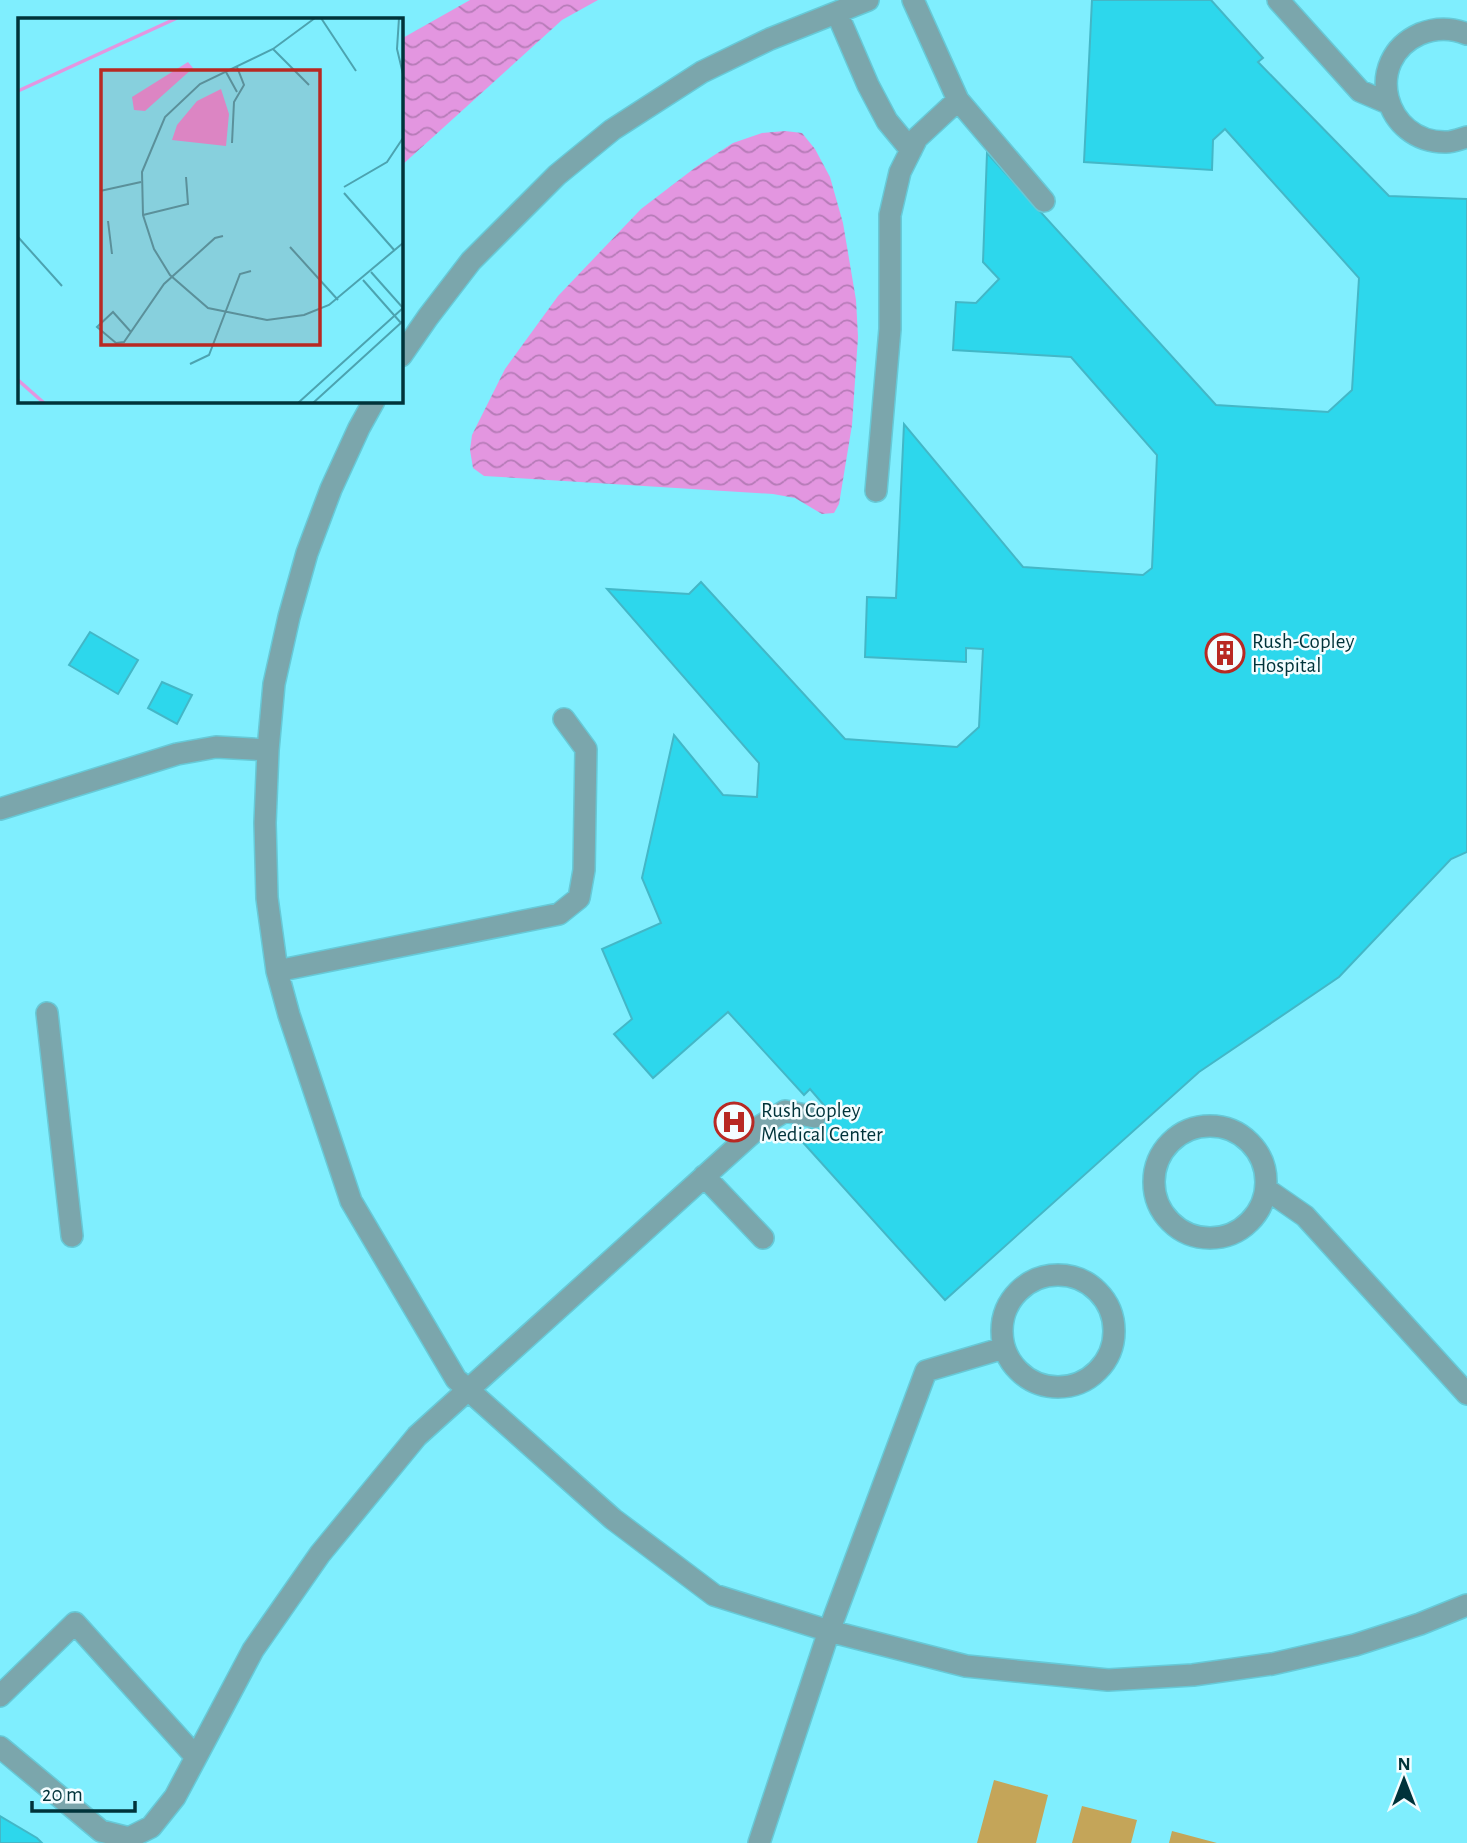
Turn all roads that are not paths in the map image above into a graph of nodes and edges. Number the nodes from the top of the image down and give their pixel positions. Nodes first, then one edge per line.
1 (868, 0) edge
2 (913, 0) edge
3 (1278, 0) edge
4 (837, 13) junction
5 (1467, 34) edge
6 (958, 100) junction
7 (1388, 103) junction
8 (1467, 137) edge
9 (911, 150) junction
10 (1044, 201) dead end
11 (402, 355) edge
12 (373, 402) edge
13 (876, 491) dead end
14 (564, 719) dead end
15 (268, 750) junction
16 (0, 809) edge
17 (278, 971) junction
18 (47, 1013) dead end
19 (815, 1117) dead end
20 (704, 1176) junction
21 (1265, 1189) junction
22 (72, 1236) dead end
23 (763, 1238) dead end
24 (1004, 1348) junction
25 (468, 1389) junction
26 (1467, 1394) edge
27 (1467, 1605) edge
28 (829, 1632) junction
29 (0, 1696) edge
30 (0, 1747) edge
31 (196, 1757) junction
32 (759, 1843) edge

1 - 4 lane
2 - 6 lane
3 - 7 lane
4 - 9 lane
4 - 11 lane
5 - 7 lane
6 - 9 lane
6 - 10 lane
7 - 8 lane
9 - 13 lane
12 - 15 lane
14 - 17 lane
15 - 16 lane
15 - 17 lane
17 - 25 lane
18 - 22 lane
19 - 20 lane
20 - 23 lane
20 - 25 lane
21 - 21 lane
21 - 26 lane
24 - 24 lane
24 - 28 lane
25 - 28 lane
25 - 31 lane
27 - 28 lane
28 - 32 lane
29 - 31 lane
30 - 31 lane

